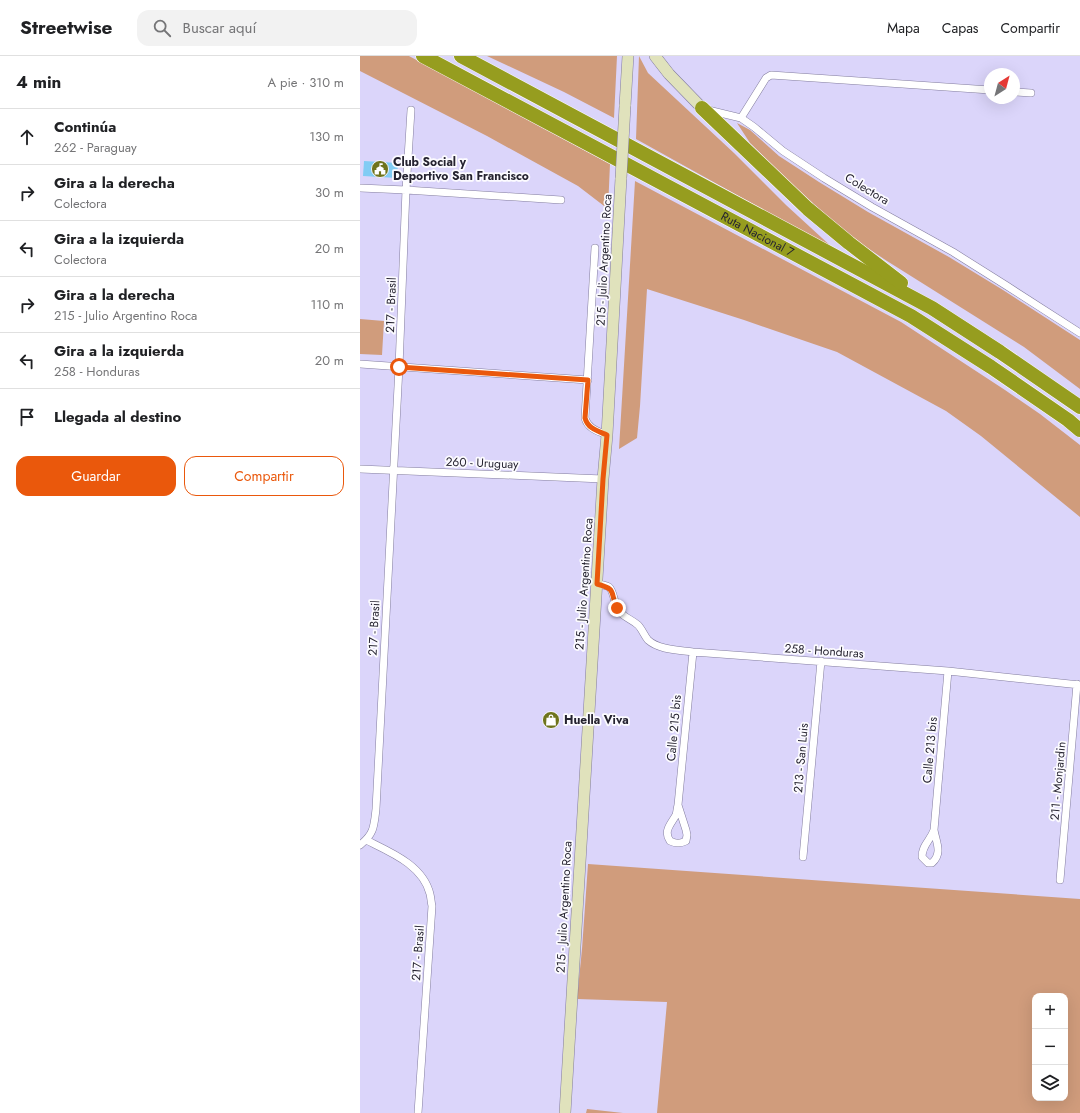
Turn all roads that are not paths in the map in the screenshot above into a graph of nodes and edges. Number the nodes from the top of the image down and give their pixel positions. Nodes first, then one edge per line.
1 (424, 56) edge
2 (461, 56) edge
3 (628, 56) edge
4 (655, 56) edge
5 (984, 90) edge
6 (1020, 92) edge
7 (1031, 93) dead end
8 (702, 108) junction
9 (412, 110) dead end
10 (741, 118) junction
11 (360, 188) edge
12 (406, 190) junction
13 (561, 200) dead end
14 (595, 248) dead end
15 (932, 308) junction
16 (1080, 332) edge
17 (360, 364) edge
18 (399, 367) junction
19 (588, 380) junction
20 (1080, 407) edge
21 (1080, 430) edge
22 (607, 435) junction
23 (360, 469) edge
24 (393, 471) junction
25 (603, 479) junction
26 (597, 584) junction
27 (692, 652) junction
28 (821, 661) junction
29 (948, 672) junction
30 (1079, 685) edge
31 (678, 805) junction
32 (934, 830) dead end
33 (366, 840) junction
34 (360, 846) edge
35 (802, 857) dead end
36 (1060, 880) dead end
37 (418, 1113) edge
38 (565, 1113) edge

1 - 21 highway, Ruta Nacional 7
2 - 15 highway, Ruta Nacional 7
3 - 22 street, 215 - Julio Argentino Roca, bridge
4 - 8 street
5 - 10 street
6 - 7 street
8 - 10 street, Colectora
8 - 15 highway
9 - 12 street, 217 - Brasil
10 - 16 street, Colectora
11 - 12 street
12 - 13 street
12 - 18 street, 217 - Brasil
14 - 19 street
15 - 20 highway, Ruta Nacional 7
17 - 18 street
18 - 19 street
18 - 24 street, 217 - Brasil
19 - 22 street
22 - 25 street, 215 - Julio Argentino Roca
23 - 24 street, 260 - Uruguay
24 - 25 street, 260 - Uruguay
24 - 33 street, 217 - Brasil
25 - 26 street, 215 - Julio Argentino Roca
26 - 27 street, 258 - Honduras
26 - 38 street, 215 - Julio Argentino Roca
27 - 28 street, 258 - Honduras
27 - 31 street, Calle 215 bis
28 - 29 street, 258 - Honduras
28 - 35 street, 213 - San Luis
29 - 30 street, 258 - Honduras
29 - 32 street, Calle 213 bis
30 - 36 street, 211 - Monjardin
31 - 31 street, Calle 215 bis
33 - 34 street
33 - 37 street, 217 - Brasil

